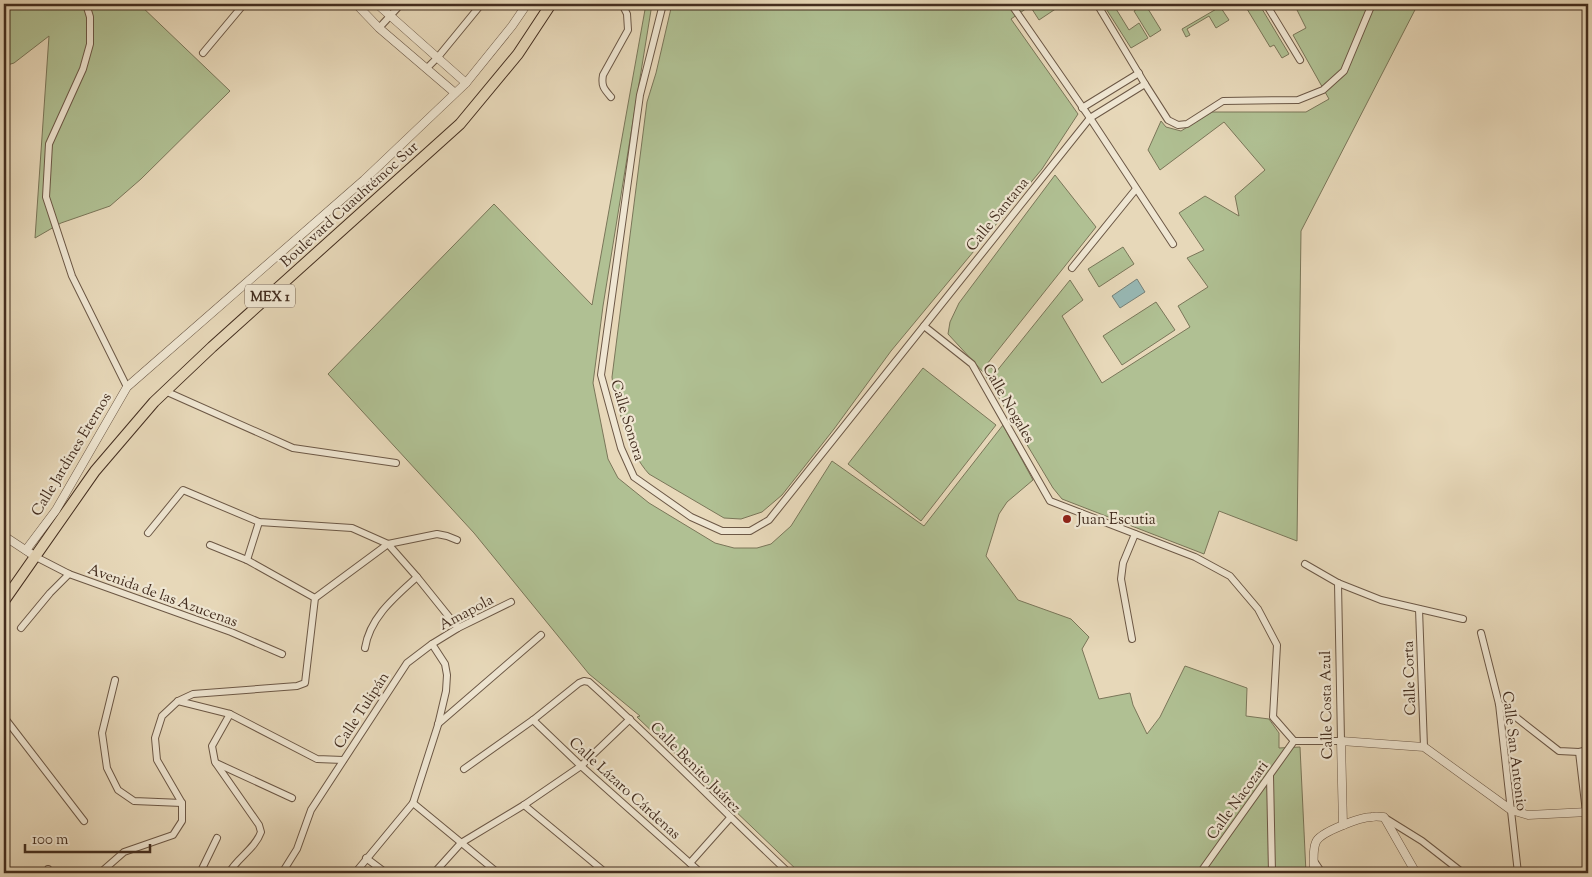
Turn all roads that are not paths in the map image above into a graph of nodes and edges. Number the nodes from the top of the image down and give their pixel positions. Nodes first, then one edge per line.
1 (86, 4) edge
2 (244, 4) edge
3 (356, 4) edge
4 (377, 4) edge
5 (400, 4) edge
6 (527, 4) edge
7 (551, 4) edge
8 (622, 4) edge
9 (663, 4) edge
10 (1011, 4) edge
11 (1097, 4) edge
12 (1266, 4) edge
13 (1372, 4) edge
14 (479, 7) dead end
15 (390, 17) junction
16 (379, 28) junction
17 (203, 53) dead end
18 (438, 57) junction
19 (1300, 60) dead end
20 (427, 68) junction
21 (1139, 73) junction
22 (466, 83) junction
23 (1144, 84) junction
24 (455, 93) junction
25 (611, 97) dead end
26 (1082, 108) junction
27 (1090, 118) junction
28 (1136, 189) junction
29 (1173, 244) dead end
30 (1072, 268) dead end
31 (924, 326) junction
32 (127, 387) junction
33 (165, 391) junction
34 (396, 463) dead end
35 (259, 522) junction
36 (148, 533) dead end
37 (1134, 534) junction
38 (4, 536) edge
39 (457, 540) dead end
40 (388, 544) junction
41 (210, 545) dead end
42 (26, 550) junction
43 (36, 557) junction
44 (247, 560) junction
45 (1305, 564) dead end
46 (69, 574) junction
47 (417, 577) junction
48 (1338, 583) junction
49 (315, 598) junction
50 (4, 601) edge
51 (511, 602) dead end
52 (1419, 609) junction
53 (1463, 619) dead end
54 (21, 628) dead end
55 (458, 628) junction
56 (1481, 633) dead end
57 (541, 635) dead end
58 (1132, 639) dead end
59 (432, 644) junction
60 (366, 648) dead end
61 (282, 654) dead end
62 (115, 680) dead end
63 (178, 701) junction
64 (1499, 704) junction
65 (230, 714) junction
66 (4, 717) edge
67 (630, 718) junction
68 (533, 720) junction
69 (438, 725) junction
70 (1294, 741) junction
71 (1341, 741) junction
72 (1424, 747) junction
73 (1588, 750) edge
74 (1579, 752) junction
75 (343, 760) junction
76 (214, 762) junction
77 (581, 766) junction
78 (464, 770) dead end
79 (1270, 776) junction
80 (292, 798) dead end
81 (182, 803) junction
82 (413, 803) junction
83 (524, 805) junction
84 (1510, 810) junction
85 (1587, 812) edge
86 (1384, 817) junction
87 (730, 818) junction
88 (84, 821) dead end
89 (1343, 825) junction
90 (1588, 829) edge
91 (217, 838) dead end
92 (461, 843) junction
93 (366, 858) junction
94 (1314, 861) junction
95 (690, 863) junction
96 (698, 872) edge
97 (100, 873) edge
98 (200, 873) edge
99 (229, 873) edge
100 (282, 873) edge
101 (355, 873) edge
102 (386, 873) edge
103 (434, 873) edge
104 (498, 873) edge
105 (606, 873) edge
106 (789, 873) edge
107 (1200, 873) edge
108 (1272, 873) edge
109 (1314, 873) edge
110 (1322, 873) edge
111 (1416, 873) edge
112 (1463, 873) edge
113 (1518, 873) edge

1 - 32 street, Calle Jardines Eternos
2 - 17 street
3 - 16 street
4 - 15 street
5 - 15 street
6 - 22 street
7 - 33 main road, Boulevard Cuauhtémoc Sur / MEX 1
8 - 25 street
9 - 31 street, Calle Sonora
10 - 26 street
11 - 21 street
12 - 19 street
13 - 23 street
14 - 18 street
15 - 16 street
15 - 18 street
16 - 20 street
18 - 20 street
18 - 22 street
20 - 24 street
21 - 23 street
21 - 26 street
22 - 24 street
23 - 27 street, Calle Santana
24 - 32 street
26 - 27 street
27 - 28 street
27 - 31 street, Calle Santana
28 - 29 street
28 - 30 street
31 - 37 street, Calle Nogales
32 - 42 street, Calle Jardines Eternos
33 - 34 street
33 - 43 main road, Boulevard Cuauhtémoc Sur / MEX 1
35 - 36 street
35 - 40 street
35 - 44 street
37 - 58 street
37 - 70 street, Calle Nogales
38 - 42 street
39 - 40 street
40 - 47 street
40 - 49 street
41 - 44 street
42 - 43 street
43 - 46 street, Avenida de las Azucenas
43 - 50 main road, Boulevard Cuauhtémoc Sur / MEX 1
44 - 49 street
45 - 48 street
46 - 54 street
46 - 61 street, Avenida de las Azucenas
47 - 55 street
47 - 60 street
48 - 52 street
48 - 71 street, Calle Costa Azul
49 - 63 street
51 - 55 street, Amapola
52 - 53 street
52 - 72 street, Calle Corta
55 - 59 street, Amapola
56 - 64 street, Calle San Antonio
57 - 69 street
59 - 69 street
59 - 75 street, Calle Tulipán
62 - 81 street
63 - 65 street
63 - 81 street
64 - 74 street
64 - 84 street, Calle San Antonio
65 - 75 street
65 - 76 street
66 - 88 street
67 - 68 street, Calle Benito Juárez
67 - 77 street
67 - 87 street, Calle Benito Juárez
68 - 77 street, Calle Lázaro Cárdenas
68 - 78 street
69 - 82 street
70 - 71 street
70 - 79 street, Calle Nacozari
71 - 72 street
71 - 89 street, Calle Costa Azul
72 - 84 street
73 - 74 street
74 - 85 street
75 - 100 street, Calle Tulipán
76 - 80 street
76 - 99 street
77 - 83 street
77 - 95 street, Calle Lázaro Cárdenas
79 - 107 street, Calle Nacozari
79 - 108 street
81 - 97 street
82 - 92 street
82 - 93 street
83 - 92 street
83 - 105 street
84 - 85 street
84 - 113 street, Calle San Antonio
85 - 90 street
86 - 89 street
86 - 111 street
86 - 112 street
87 - 95 street
87 - 106 street, Calle Benito Juárez
89 - 94 street
91 - 98 street
92 - 103 street
92 - 104 street
93 - 101 street
93 - 102 street
94 - 109 street
94 - 110 street
95 - 96 street, Calle Lázaro Cárdenas

